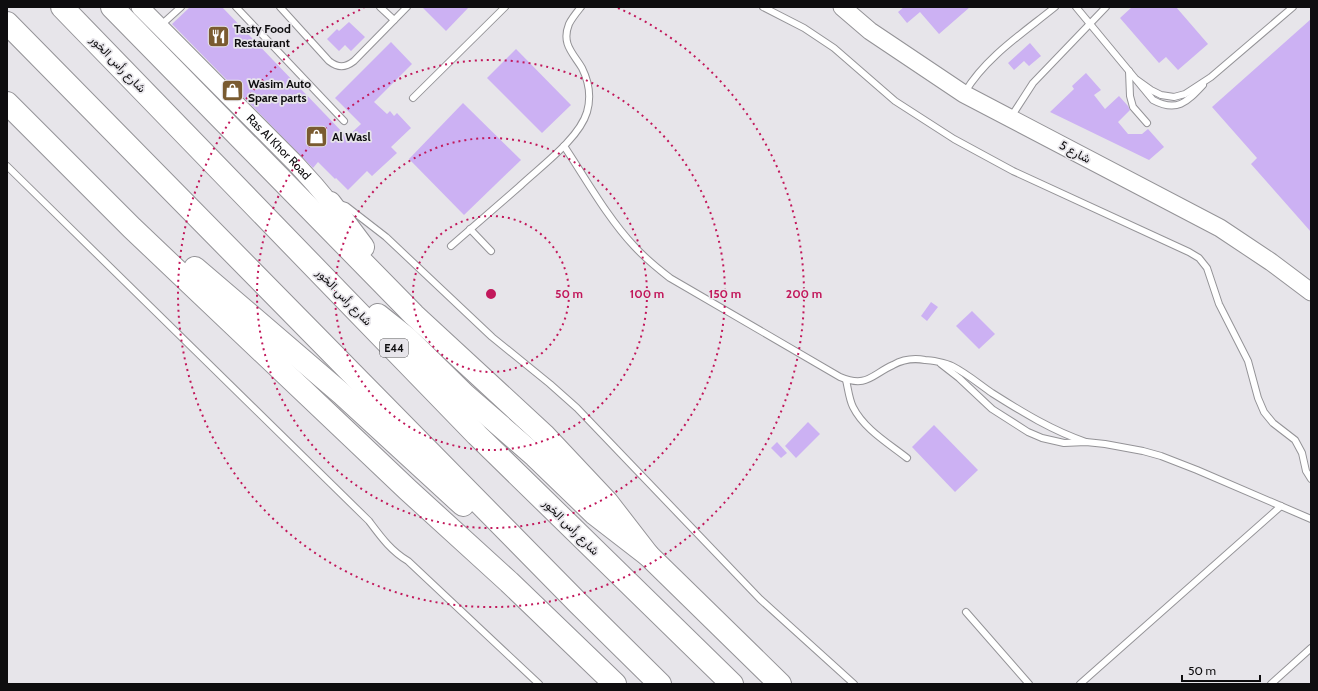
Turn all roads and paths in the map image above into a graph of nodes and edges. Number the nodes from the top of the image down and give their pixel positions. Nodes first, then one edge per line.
1 (62, 7) edge
2 (112, 7) edge
3 (140, 7) edge
4 (181, 7) edge
5 (236, 7) edge
6 (280, 7) edge
7 (380, 7) edge
8 (407, 7) edge
9 (505, 7) edge
10 (582, 7) edge
11 (763, 7) edge
12 (842, 7) edge
13 (1055, 7) edge
14 (1076, 7) edge
15 (1106, 7) edge
16 (1293, 7) edge
17 (394, 20) junction
18 (7, 23) edge
19 (1090, 24) junction
20 (160, 26) junction
21 (1129, 71) junction
22 (1211, 77) junction
23 (1137, 80) junction
24 (964, 94) junction
25 (413, 98) dead end
26 (7, 103) edge
27 (1011, 118) junction
28 (344, 121) dead end
29 (1148, 123) dead end
30 (564, 146) junction
31 (7, 166) edge
32 (330, 203) junction
33 (132, 228) junction
34 (470, 229) junction
35 (451, 246) dead end
36 (491, 251) dead end
37 (304, 256) junction
38 (1311, 292) edge
39 (452, 351) junction
40 (939, 363) junction
41 (846, 380) junction
42 (1086, 442) junction
43 (907, 458) dead end
44 (1311, 479) edge
45 (1281, 506) junction
46 (1311, 519) edge
47 (648, 555) junction
48 (578, 603) junction
49 (966, 612) dead end
50 (1311, 648) edge
51 (540, 684) edge
52 (615, 684) edge
53 (660, 684) edge
54 (732, 684) edge
55 (780, 684) edge
56 (854, 684) edge
57 (1029, 684) edge
58 (1080, 684) edge
59 (1271, 684) edge

1 - 37 highway, شارع رأس الخور / E44
2 - 39 highway
3 - 20 street, Ras Al Khor Road
4 - 20 lane
5 - 28 lane
6 - 17 lane
7 - 17 lane
8 - 17 lane
9 - 25 lane
10 - 30 lane
11 - 44 lane
12 - 24 street, شارع 5
13 - 24 lane
14 - 19 lane
15 - 19 lane
16 - 22 lane
18 - 48 highway
19 - 21 lane
19 - 27 lane
20 - 32 street, Ras Al Khor Road
21 - 23 lane
21 - 29 lane
22 - 23 lane
22 - 23 lane
24 - 27 street, شارع 5
26 - 33 highway
27 - 38 street, شارع 5
30 - 34 lane
30 - 41 lane
31 - 51 lane
32 - 39 highway
32 - 56 lane
33 - 48 highway
33 - 52 highway
34 - 35 lane
34 - 36 lane
37 - 47 highway
37 - 54 highway, شارع رأس الخور / E44
39 - 47 highway
40 - 41 lane
40 - 42 lane
40 - 42 lane
41 - 43 lane
42 - 45 lane
45 - 46 lane
45 - 58 lane
47 - 55 highway
48 - 53 highway
49 - 57 lane
50 - 59 lane

